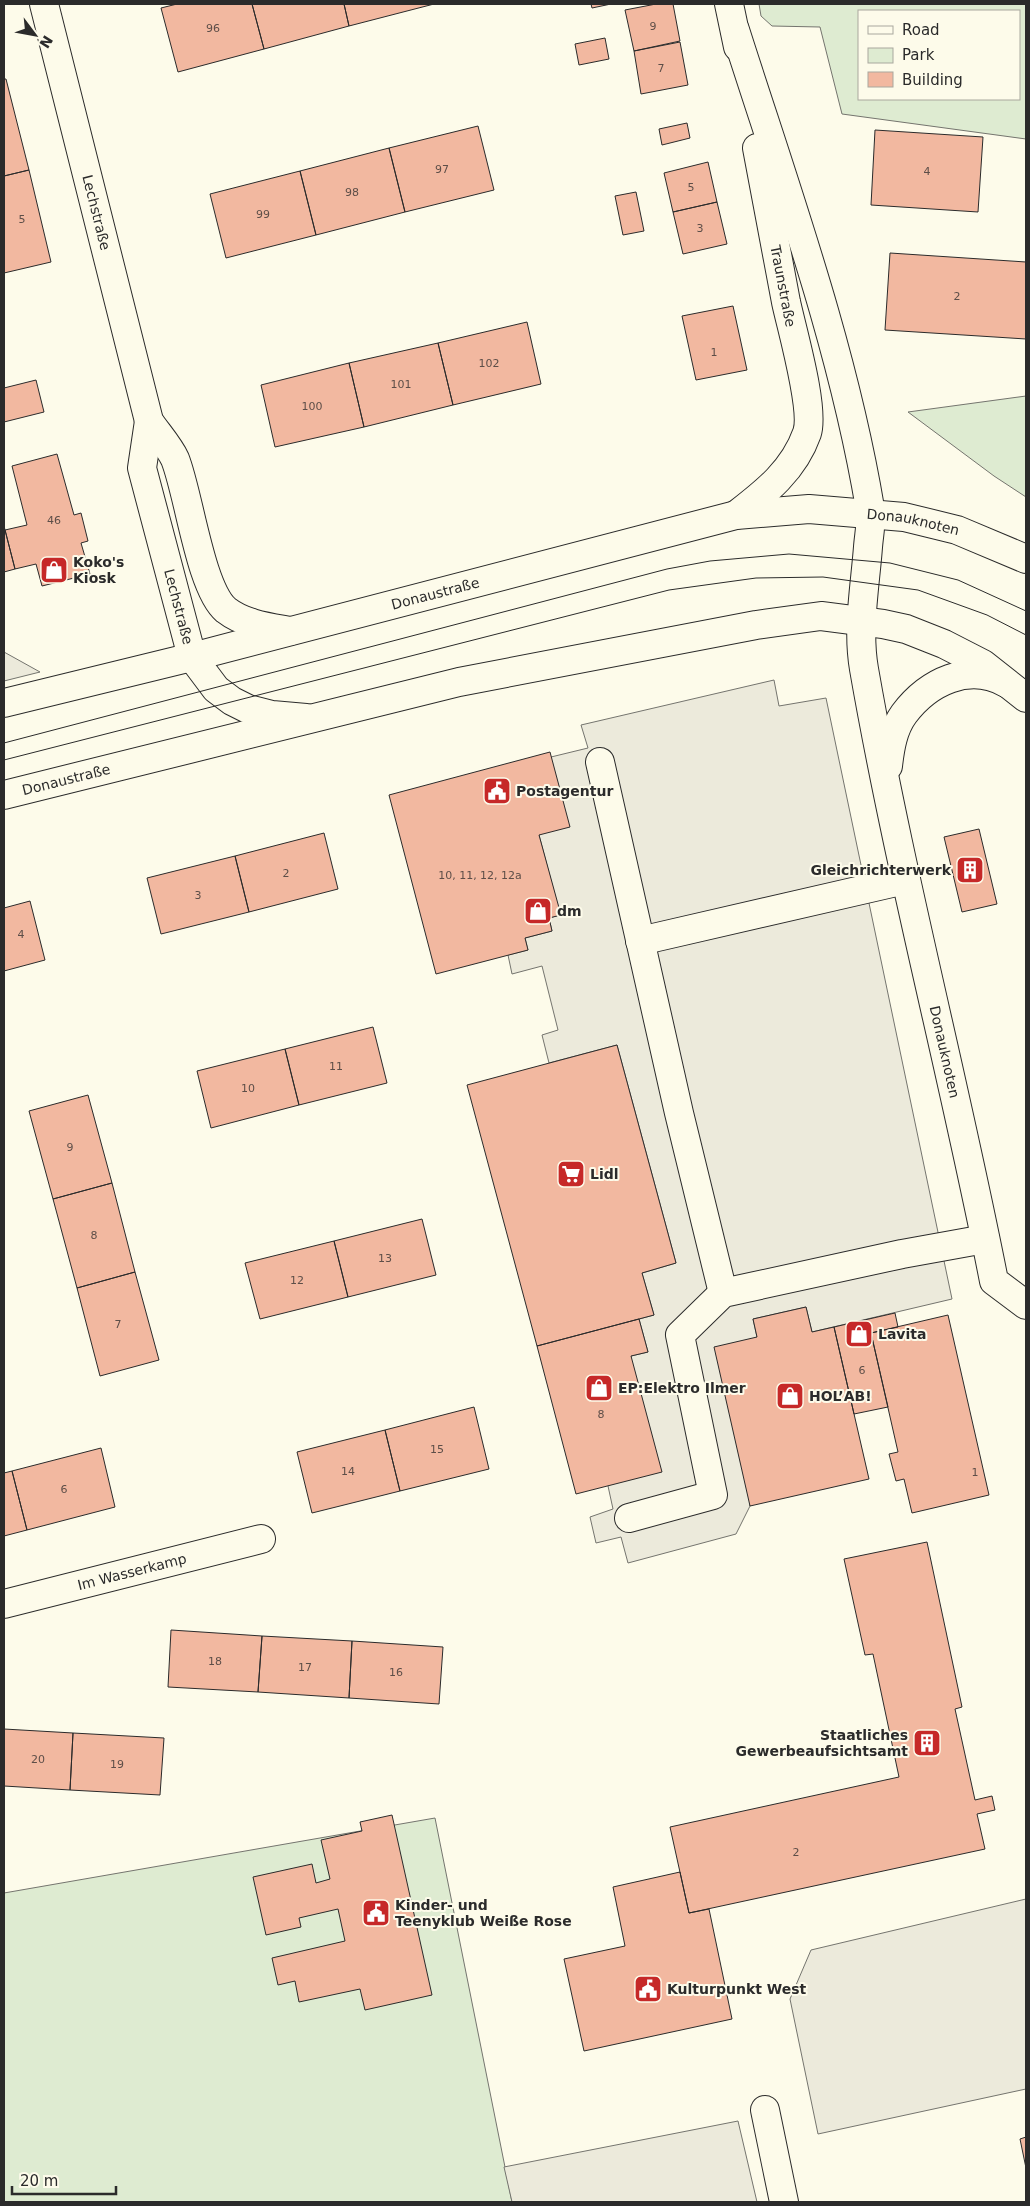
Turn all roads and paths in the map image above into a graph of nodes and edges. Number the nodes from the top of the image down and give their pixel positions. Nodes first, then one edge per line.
1 (44, 4) edge
2 (729, 4) edge
3 (735, 30) junction
4 (149, 421) junction
5 (871, 514) junction
6 (736, 515) junction
7 (1026, 559) edge
8 (861, 620) junction
9 (290, 631) junction
10 (192, 657) junction
11 (1019, 692) edge
12 (4, 703) edge
13 (308, 718) junction
14 (600, 762) dead end
15 (886, 782) junction
16 (4, 795) edge
17 (905, 880) junction
18 (640, 940) junction
19 (985, 1239) junction
20 (723, 1293) junction
21 (1026, 1305) edge
22 (629, 1518) dead end
23 (261, 1540) dead end
24 (4, 1604) edge
25 (766, 2110) dead end
26 (784, 2202) edge

1 - 4 street, Lechstraße
2 - 3 street, Traunstraße
3 - 5 street, Traunstraße
3 - 6 street, Traunstraße
4 - 9 street, Lechstraße
4 - 10 street, Lechstraße
5 - 6 street, Donaustraße
5 - 7 street, Donauknoten
5 - 8 street, Donauknoten
6 - 9 street, Donaustraße
8 - 11 street, Donauknoten
8 - 13 street, Donaustraße
8 - 15 street, Donauknoten
9 - 10 street, Donaustraße
10 - 12 street, Donaustraße
10 - 13 street, Lechstraße
11 - 15 street, Donauknoten
13 - 16 street, Donaustraße
14 - 18 street
15 - 17 street, Donauknoten
17 - 18 street
17 - 19 street, Donauknoten
18 - 20 street
19 - 20 street
19 - 21 street, Donauknoten
20 - 22 street
23 - 24 street, Im Wasserkamp
25 - 26 street

